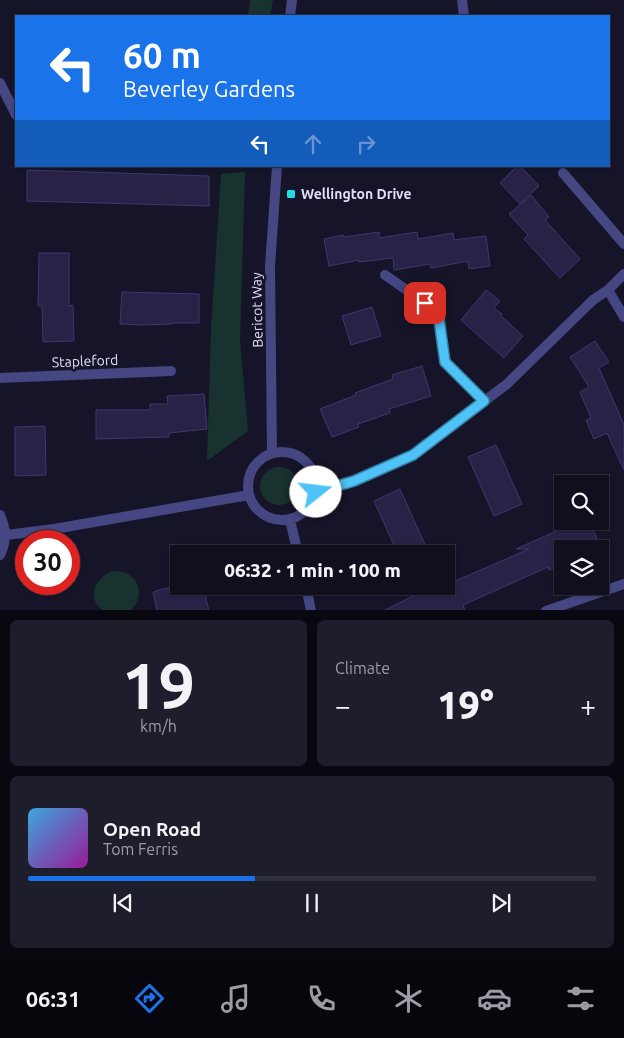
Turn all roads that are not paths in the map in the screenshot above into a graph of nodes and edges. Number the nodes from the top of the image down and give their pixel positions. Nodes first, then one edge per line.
1 (292, 0) edge
2 (462, 0) edge
3 (290, 15) edge
4 (464, 15) edge
5 (0, 83) edge
6 (15, 113) edge
7 (277, 167) edge
8 (563, 173) dead end
9 (624, 244) edge
10 (624, 274) edge
11 (385, 275) dead end
12 (608, 290) junction
13 (624, 317) edge
14 (170, 371) dead end
15 (0, 378) edge
16 (484, 401) junction
17 (272, 453) junction
18 (316, 492) junction
19 (248, 495) junction
20 (0, 515) edge
21 (290, 520) junction
22 (6, 535) junction
23 (296, 545) edge
24 (0, 555) edge
25 (624, 584) edge
26 (308, 595) edge
27 (311, 610) edge
28 (546, 610) edge

1 - 3 street
2 - 4 street
5 - 6 street
7 - 17 street, Bericot Way
8 - 9 street
10 - 12 street
11 - 16 street
12 - 13 street
12 - 16 street
14 - 15 street, Stapleford
16 - 18 street
17 - 18 street
17 - 19 street
18 - 21 street
19 - 21 street
19 - 22 street
20 - 22 street
21 - 23 street
22 - 24 street
25 - 28 street
26 - 27 street

